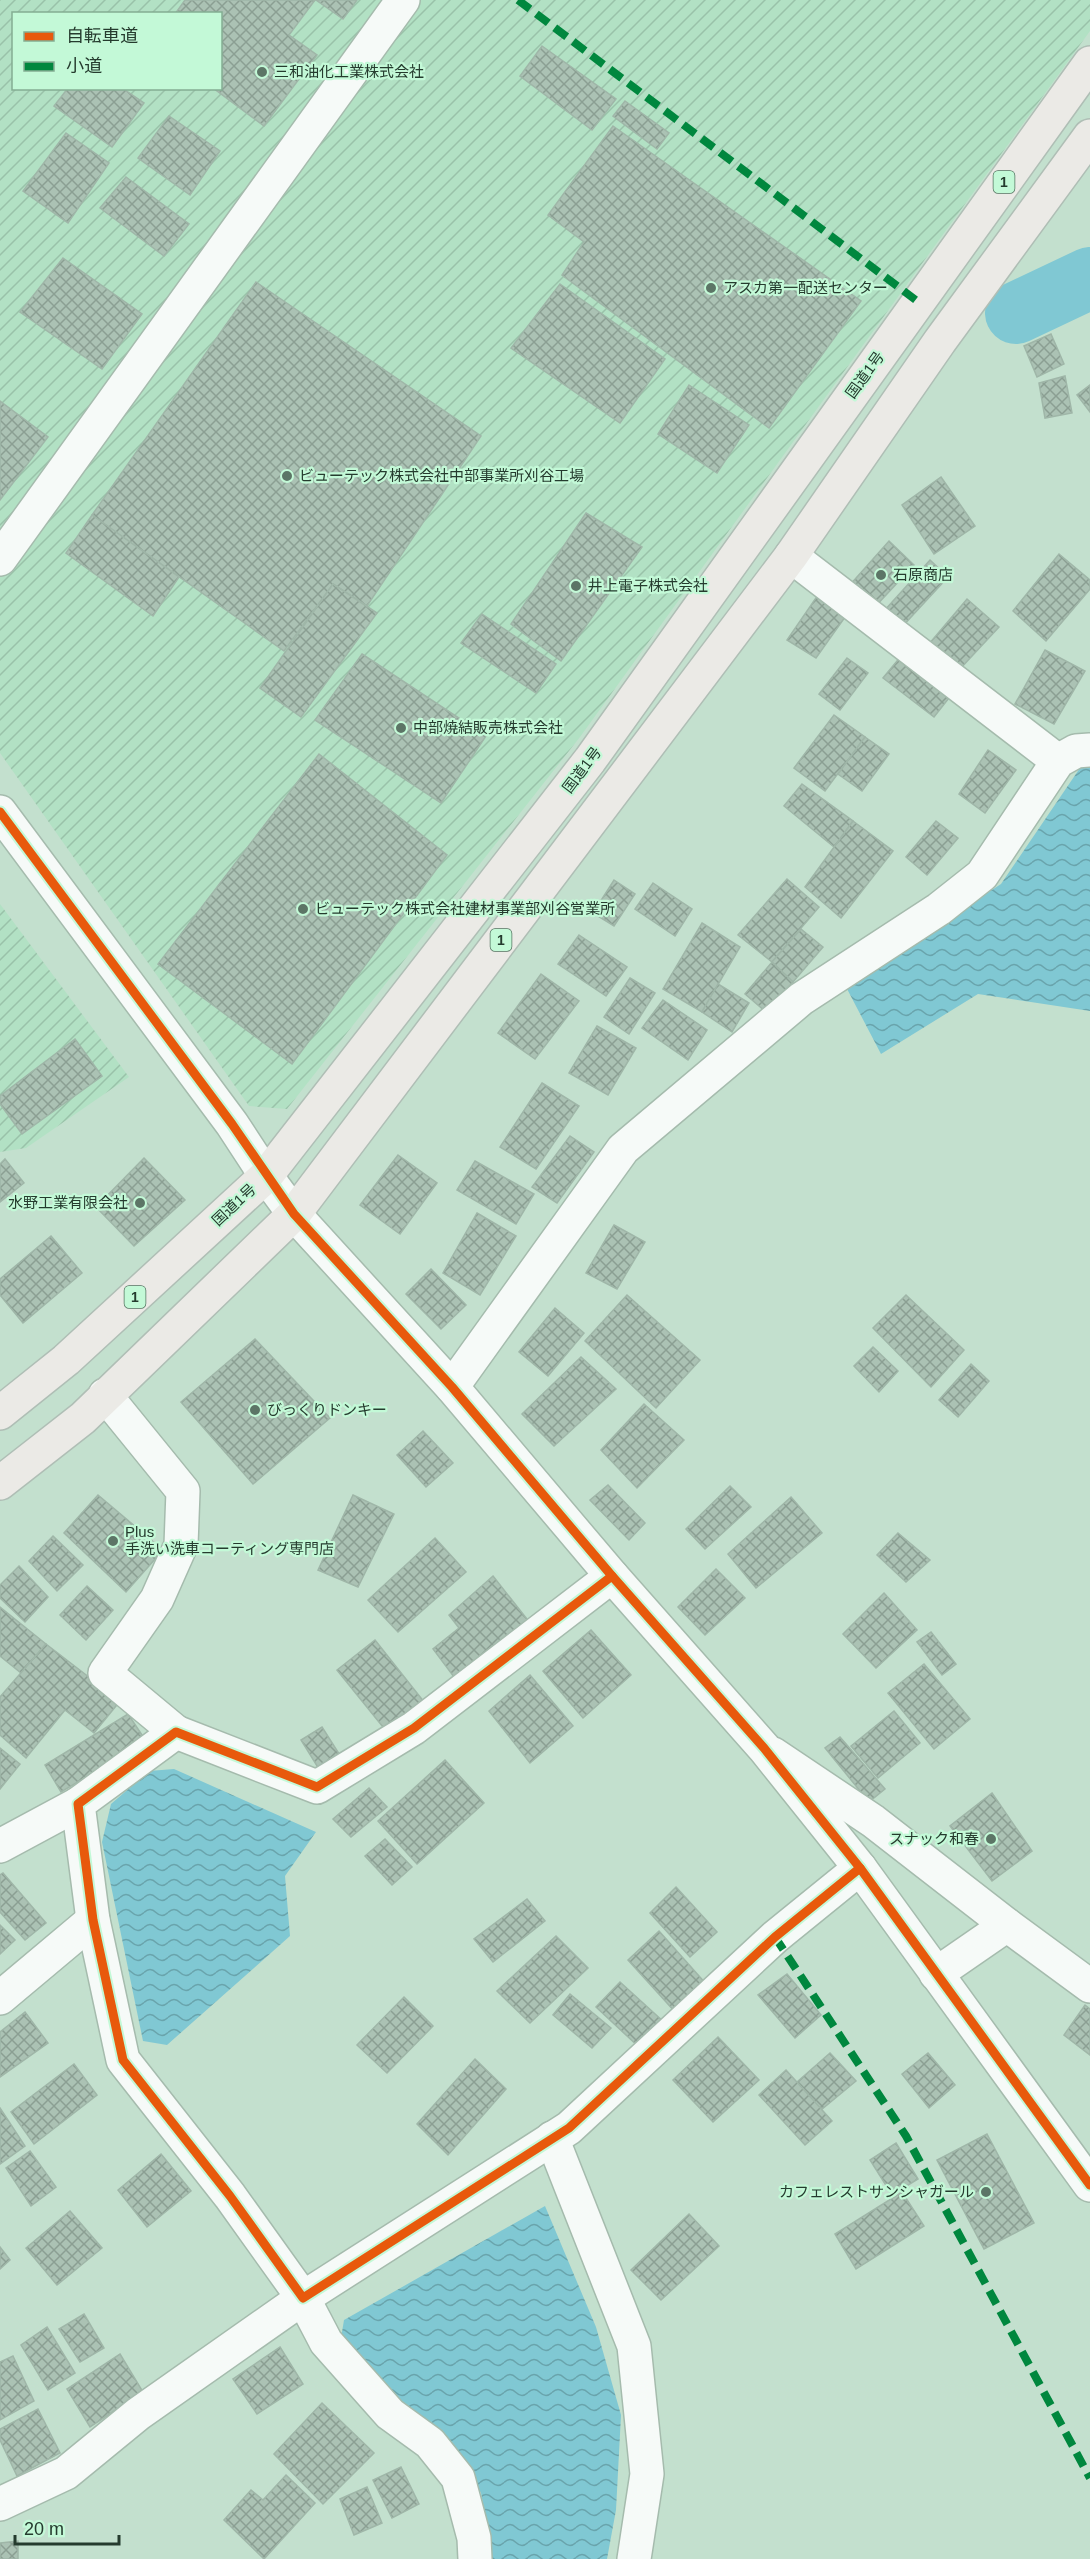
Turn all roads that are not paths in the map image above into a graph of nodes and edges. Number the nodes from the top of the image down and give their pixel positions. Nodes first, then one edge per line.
1 (403, 0) edge
2 (1090, 63) edge
3 (1090, 136) edge
4 (791, 556) junction
5 (0, 559) edge
6 (1090, 750) edge
7 (1058, 761) junction
8 (0, 812) edge
9 (266, 1176) junction
10 (294, 1214) junction
11 (452, 1387) junction
12 (105, 1395) junction
13 (0, 1413) edge
14 (0, 1483) edge
15 (612, 1576) junction
16 (176, 1732) junction
17 (764, 1748) junction
18 (78, 1804) junction
19 (0, 1846) edge
20 (860, 1868) junction
21 (93, 1920) junction
22 (1007, 1925) junction
23 (936, 1974) junction
24 (1090, 1986) edge
25 (0, 1998) edge
26 (552, 2138) junction
27 (1090, 2185) edge
28 (303, 2298) junction
29 (0, 2504) edge
30 (475, 2559) edge
31 (634, 2559) edge

1 - 5 street
2 - 9 highway, 国道1号 / 1
3 - 4 highway, 1
4 - 7 street
4 - 10 highway, 1
6 - 7 street
7 - 11 street
8 - 9 street
9 - 10 street
9 - 13 highway, 国道1号 / 1
10 - 11 street
10 - 12 highway, 1
11 - 15 street
12 - 14 highway, 1
12 - 16 street
15 - 16 street
15 - 17 street
16 - 18 street
17 - 20 street
17 - 22 street
18 - 19 street
18 - 21 street
20 - 23 street
20 - 26 street
21 - 25 street
21 - 28 street
22 - 23 street
22 - 24 street
23 - 27 street
26 - 28 street
26 - 31 street
28 - 29 street
28 - 30 street

